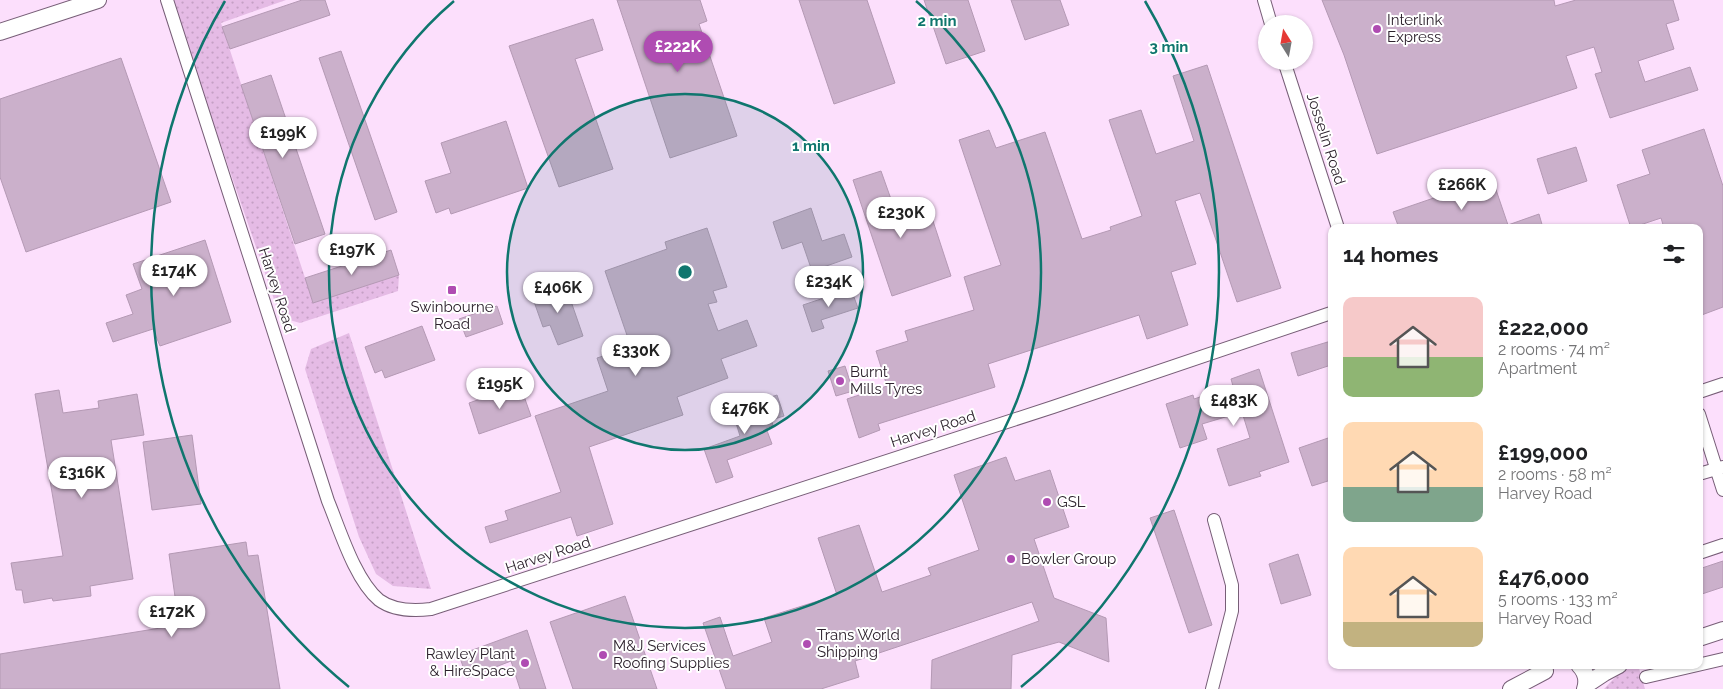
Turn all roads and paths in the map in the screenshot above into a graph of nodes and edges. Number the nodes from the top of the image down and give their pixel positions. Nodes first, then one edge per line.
1 (98, 0) edge
2 (167, 0) edge
3 (1264, 0) edge
4 (1268, 15) edge
5 (0, 32) edge
6 (1287, 70) edge
7 (1337, 224) edge
8 (1328, 314) edge
9 (1723, 384) edge
10 (1703, 391) edge
11 (1703, 424) edge
12 (1720, 468) edge
13 (1703, 473) edge
14 (1723, 490) edge
15 (1214, 520) dead end
16 (1723, 545) edge
17 (1703, 552) edge
18 (1723, 630) edge
19 (1703, 637) edge
20 (1723, 659) edge
21 (1703, 664) edge
22 (1544, 669) edge
23 (1546, 669) edge
24 (1583, 669) edge
25 (1612, 669) edge
26 (1680, 669) edge
27 (1646, 677) dead end
28 (1586, 687) edge
29 (1212, 689) edge
30 (1511, 689) edge
31 (1545, 689) edge

1 - 5 street
2 - 8 street, Harvey Road
3 - 4 street
6 - 7 street, Josselin Road
9 - 10 street
11 - 12 street
12 - 13 street
12 - 14 street
15 - 29 street
16 - 17 street
18 - 19 street
20 - 21 street
22 - 30 street
23 - 31 street
24 - 28 street
25 - 28 street
26 - 27 street

